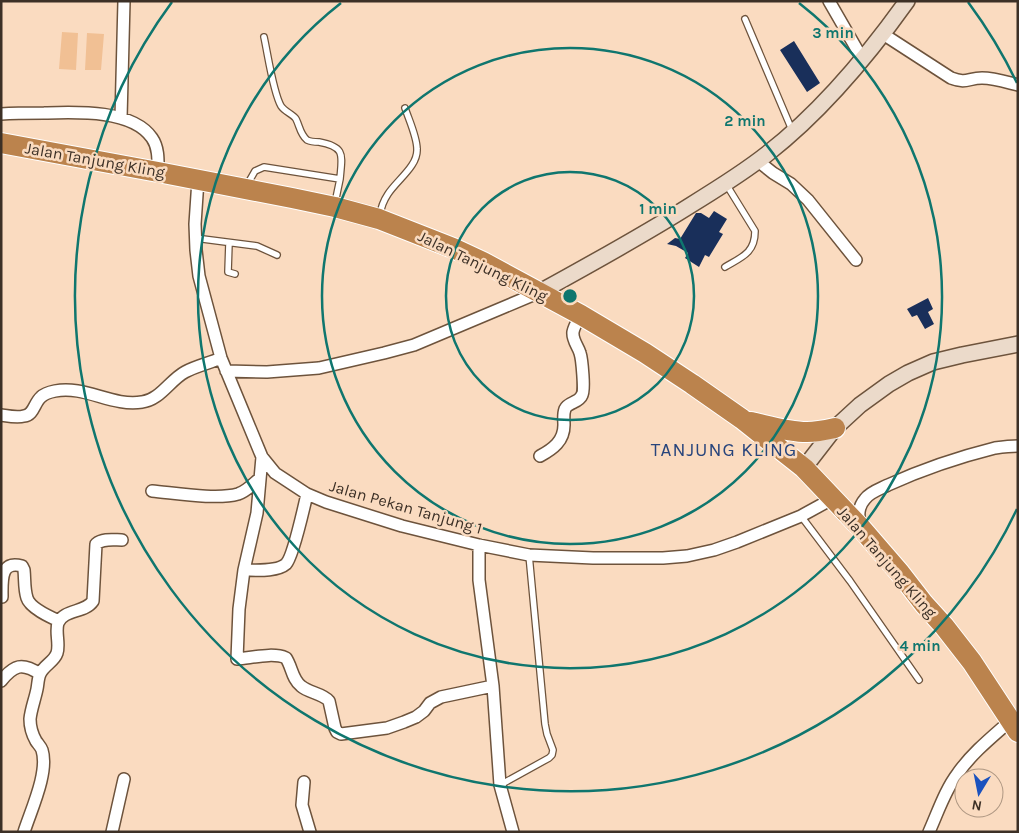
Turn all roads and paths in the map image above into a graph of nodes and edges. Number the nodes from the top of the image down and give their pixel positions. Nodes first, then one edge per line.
1 (124, 1) edge
2 (829, 1) edge
3 (907, 1) edge
4 (745, 19) dead end
5 (883, 34) junction
6 (264, 37) dead end
7 (863, 60) junction
8 (1018, 85) edge
9 (405, 108) dead end
10 (1, 114) edge
11 (121, 118) junction
12 (793, 132) junction
13 (1, 143) edge
14 (758, 161) junction
15 (158, 172) junction
16 (340, 179) junction
17 (198, 180) junction
18 (726, 184) junction
19 (245, 189) junction
20 (335, 207) junction
21 (379, 220) junction
22 (195, 238) junction
23 (229, 243) junction
24 (278, 255) dead end
25 (856, 260) dead end
26 (725, 267) dead end
27 (236, 274) dead end
28 (540, 292) junction
29 (581, 315) junction
30 (1018, 344) edge
31 (221, 358) junction
32 (226, 370) junction
33 (1, 415) edge
34 (742, 419) junction
35 (835, 428) junction
36 (1018, 446) edge
37 (540, 456) dead end
38 (262, 457) junction
39 (804, 468) junction
40 (260, 478) junction
41 (152, 491) dead end
42 (307, 494) junction
43 (832, 499) junction
44 (801, 516) junction
45 (862, 529) junction
46 (122, 540) dead end
47 (479, 545) junction
48 (529, 555) junction
49 (244, 570) junction
50 (2, 597) edge
51 (59, 621) junction
52 (40, 674) junction
53 (918, 680) dead end
54 (1, 681) edge
55 (493, 686) junction
56 (1014, 726) edge
57 (124, 779) dead end
58 (304, 782) dead end
59 (500, 785) junction
60 (24, 832) edge
61 (112, 832) edge
62 (310, 832) edge
63 (513, 832) edge
64 (929, 832) edge

1 - 11 street
2 - 7 street
3 - 5 street
4 - 12 lane
5 - 7 street
5 - 8 street
6 - 16 lane
7 - 12 street
9 - 21 lane
10 - 11 street
11 - 15 street
12 - 14 street
13 - 15 highway, Jalan Tanjung Kling
14 - 18 street
14 - 25 street
15 - 17 highway, Jalan Tanjung Kling
16 - 19 lane
16 - 20 lane
17 - 19 highway, Jalan Tanjung Kling
17 - 22 street, Jalan Pekan Tanjung 1
18 - 26 lane
18 - 28 street
19 - 20 highway, Jalan Tanjung Kling
20 - 21 highway, Jalan Tanjung Kling
21 - 28 highway, Jalan Tanjung Kling
22 - 23 lane
22 - 31 street, Jalan Pekan Tanjung 1
23 - 24 lane
23 - 27 lane
28 - 29 highway, Jalan Tanjung Kling
28 - 32 street
29 - 34 highway, Jalan Tanjung Kling
29 - 37 street
30 - 35 street
31 - 32 street, Jalan Pekan Tanjung 1
31 - 33 street
32 - 38 street, Jalan Pekan Tanjung 1
34 - 35 highway
34 - 39 highway, Jalan Tanjung Kling
35 - 39 street
36 - 45 street
38 - 40 street
38 - 42 street, Jalan Pekan Tanjung 1
39 - 43 highway, Jalan Tanjung Kling
40 - 41 street
40 - 49 street
42 - 47 street, Jalan Pekan Tanjung 1
42 - 49 street
43 - 44 street, Jalan Pekan Tanjung 1
43 - 45 highway, Jalan Tanjung Kling
44 - 48 street, Jalan Pekan Tanjung 1
44 - 53 lane
45 - 56 highway, Jalan Tanjung Kling
46 - 51 street
47 - 48 street, Jalan Pekan Tanjung 1
47 - 55 street
48 - 59 lane
49 - 55 street
50 - 51 street
51 - 52 street
52 - 54 street
52 - 60 street
55 - 59 street
56 - 64 street
57 - 61 street
58 - 62 street
59 - 63 street

